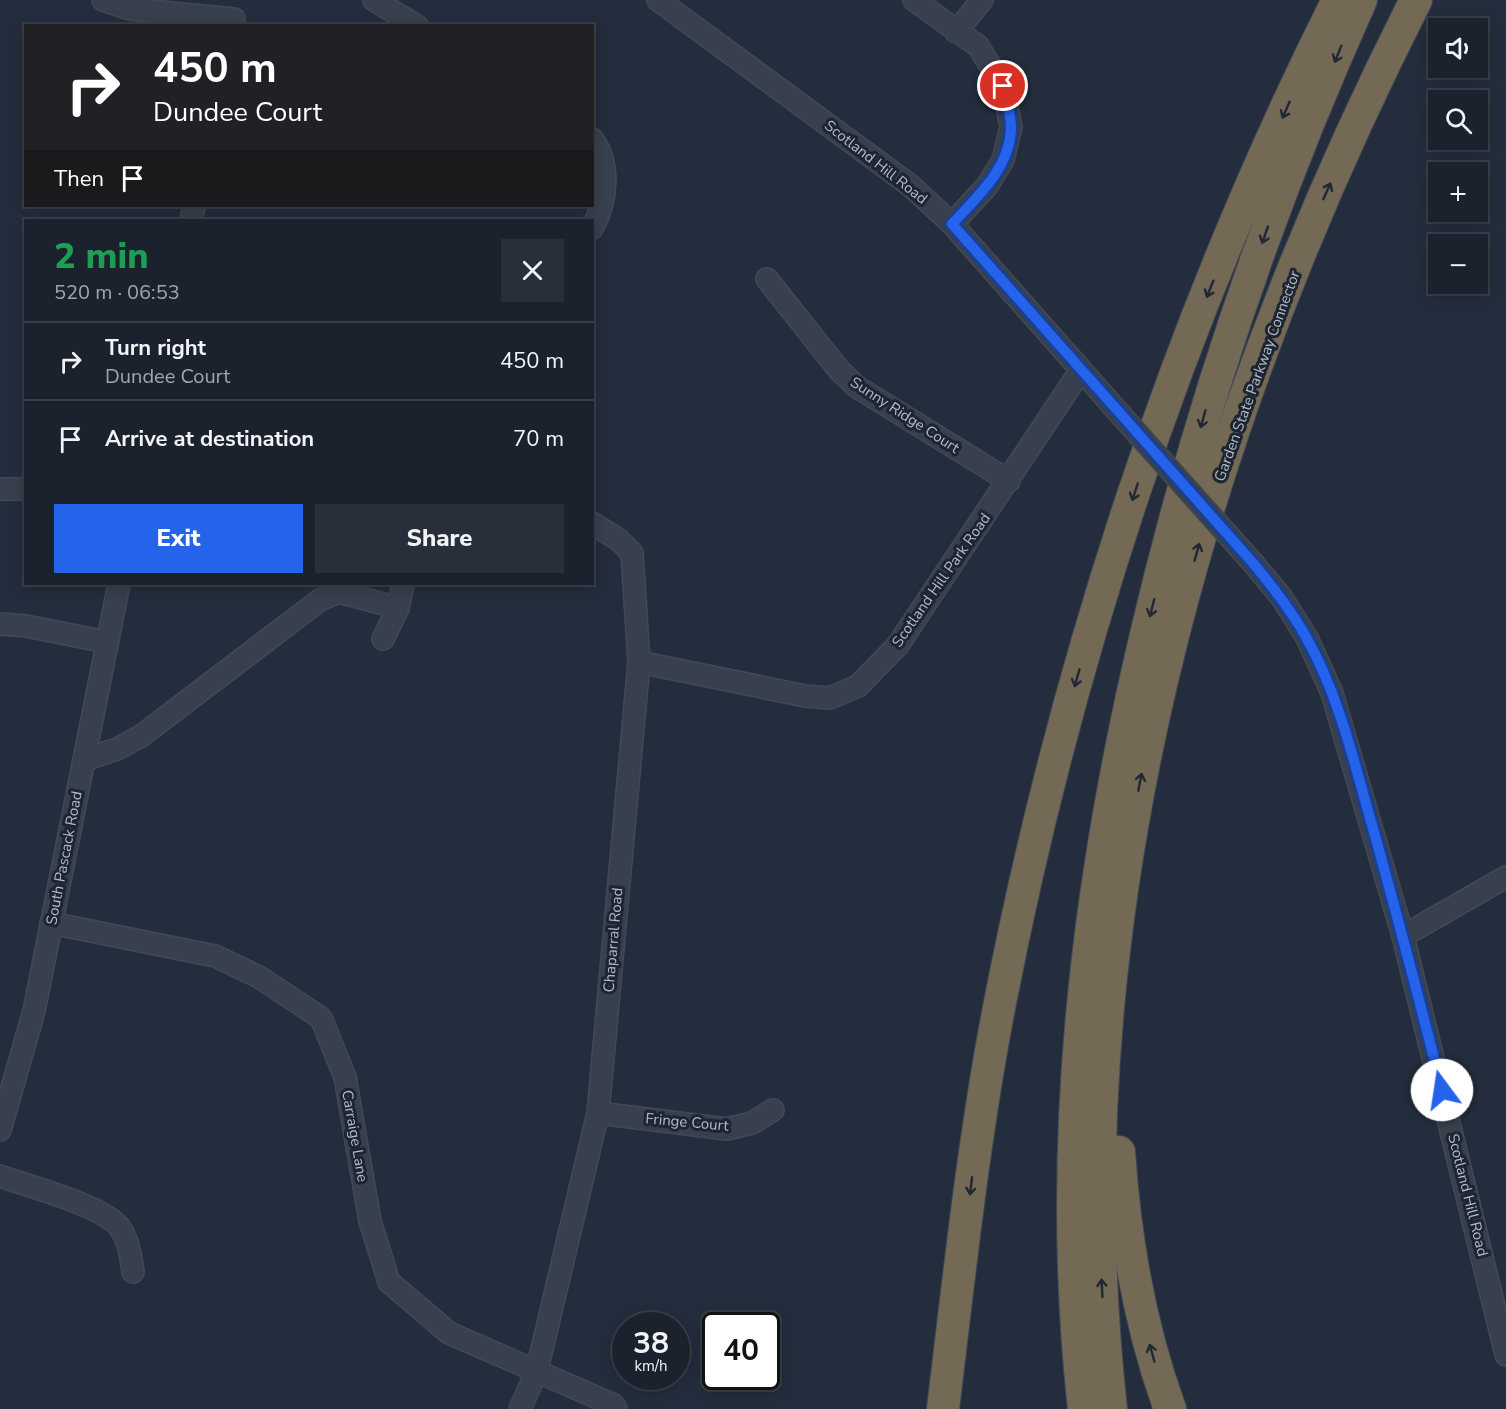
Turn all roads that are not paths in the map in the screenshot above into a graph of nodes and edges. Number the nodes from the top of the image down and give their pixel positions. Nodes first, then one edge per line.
1 (103, 0) edge
2 (374, 0) edge
3 (658, 0) edge
4 (914, 0) edge
5 (982, 0) edge
6 (1338, 0) edge
7 (1361, 0) edge
8 (1416, 0) edge
9 (235, 15) edge
10 (414, 24) edge
11 (956, 32) junction
12 (594, 141) edge
13 (952, 224) junction
14 (594, 225) edge
15 (767, 279) dead end
16 (1081, 370) junction
17 (1009, 481) junction
18 (0, 489) edge
19 (24, 489) edge
20 (594, 524) edge
21 (119, 585) edge
22 (403, 585) edge
23 (398, 608) junction
24 (0, 624) edge
25 (383, 639) dead end
26 (107, 642) junction
27 (639, 662) junction
28 (84, 760) junction
29 (1130, 840) junction
30 (1506, 877) edge
31 (51, 923) junction
32 (1403, 936) junction
33 (773, 1110) dead end
34 (598, 1113) junction
35 (0, 1130) edge
36 (0, 1176) edge
37 (133, 1272) dead end
38 (1506, 1354) edge
39 (537, 1370) junction
40 (943, 1407) edge
41 (520, 1409) edge
42 (616, 1409) edge
43 (1084, 1409) edge
44 (1111, 1409) edge
45 (1170, 1409) edge

1 - 9 street
2 - 10 street
3 - 13 street, Scotland Hill Road
4 - 11 street
5 - 11 street
6 -> 40 highway
7 -> 43 highway
29 -> 8 highway, Garden State Parkway Connector
11 - 13 street
12 - 14 street
13 - 16 street, Scotland Hill Road
15 - 17 street, Sunny Ridge Court
16 - 17 street, Scotland Hill Park Road
16 - 32 street, Scotland Hill Road, bridge
17 - 27 street, Scotland Hill Park Road
18 - 19 street
20 - 27 street, Chaparral Road
21 - 26 street, South Pascack Road
22 - 23 street
23 - 25 street
23 - 28 street
24 - 26 street
26 - 28 street, South Pascack Road
27 - 34 street, Chaparral Road
28 - 31 street, South Pascack Road
44 -> 29 highway
45 -> 29 highway
30 - 32 street
31 - 35 street, South Pascack Road
31 - 39 street, Carraige Lane
32 - 38 street, Scotland Hill Road
33 - 34 street, Fringe Court
34 - 39 street, Chaparral Road
36 - 37 street
39 - 41 street, Chaparral Road
39 - 42 street, Carraige Lane

